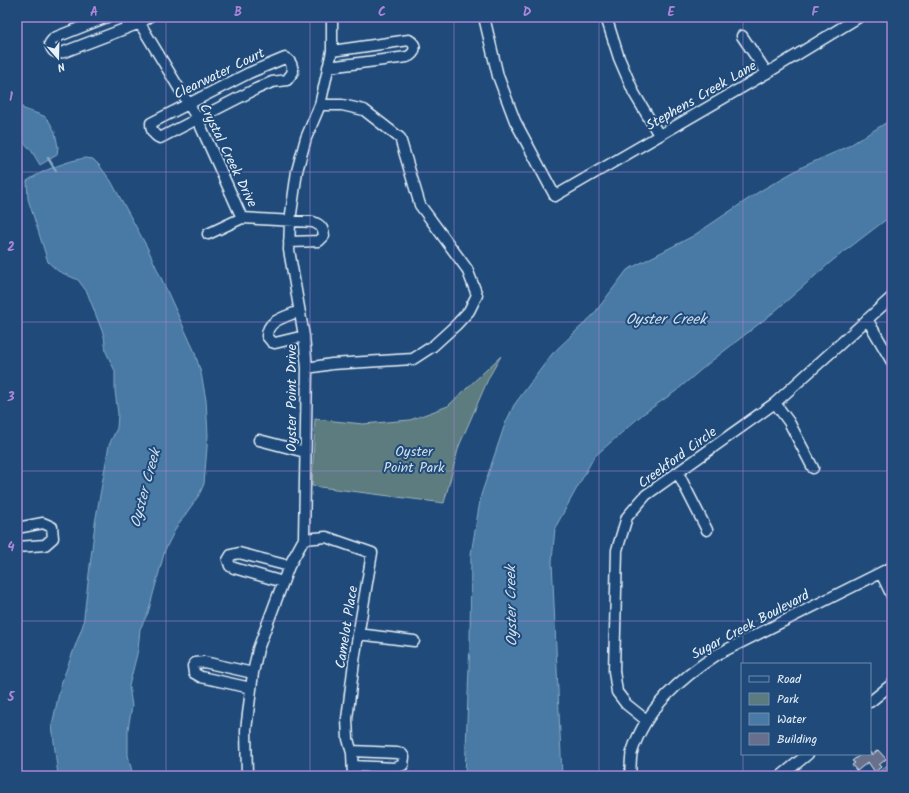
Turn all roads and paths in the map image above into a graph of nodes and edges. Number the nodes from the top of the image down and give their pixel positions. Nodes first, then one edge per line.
1 (107, 17) edge
2 (149, 17) edge
3 (332, 17) edge
4 (484, 17) edge
5 (606, 17) edge
6 (859, 17) edge
7 (138, 20) edge
8 (742, 36) dead end
9 (332, 50) junction
10 (328, 68) junction
11 (249, 73) junction
12 (767, 73) junction
13 (256, 89) junction
14 (189, 103) junction
15 (320, 105) junction
16 (197, 118) junction
17 (659, 135) junction
18 (242, 218) junction
19 (290, 221) junction
20 (208, 234) dead end
21 (289, 242) junction
22 (892, 296) edge
23 (299, 311) junction
24 (868, 319) junction
25 (304, 336) junction
26 (892, 362) edge
27 (307, 368) junction
28 (775, 403) junction
29 (259, 440) dead end
30 (305, 452) junction
31 (813, 468) dead end
32 (678, 473) junction
33 (17, 528) edge
34 (707, 530) dead end
35 (304, 539) junction
36 (17, 548) edge
37 (289, 566) junction
38 (892, 567) edge
39 (881, 574) junction
40 (283, 582) junction
41 (892, 596) edge
42 (358, 634) junction
43 (414, 641) dead end
44 (253, 673) junction
45 (892, 684) edge
46 (251, 688) junction
47 (871, 701) edge
48 (646, 720) junction
49 (352, 751) junction
50 (807, 755) edge
51 (353, 771) edge
52 (247, 776) edge
53 (630, 776) edge
54 (781, 776) edge

1 - 7 street
2 - 7 street
3 - 9 street, Oyster Point Drive
4 - 17 street, Stephens Creek Lane
5 - 17 street
6 - 12 street, Stephens Creek Lane
7 - 14 street, Crystal Creek Drive
8 - 12 street
9 - 10 street, Oyster Point Drive
9 - 10 street
10 - 15 street, Oyster Point Drive
11 - 13 street
11 - 13 street, Clearwater Court
11 - 14 street, Clearwater Court
12 - 17 street, Stephens Creek Lane
13 - 16 street, Clearwater Court
14 - 16 street, Crystal Creek Drive
14 - 16 street, Clearwater Court
15 - 19 street, Oyster Point Drive
15 - 27 street
16 - 18 street, Crystal Creek Drive
18 - 19 street, Crystal Creek Drive
18 - 20 street
19 - 21 street, Oyster Point Drive
19 - 21 street, Crystal Creek Drive
21 - 23 street, Oyster Point Drive
22 - 24 street, Creekford Circle
23 - 25 street, Oyster Point Drive
23 - 25 street
24 - 26 street
24 - 28 street, Creekford Circle
25 - 27 street, Oyster Point Drive
27 - 30 street, Oyster Point Drive
28 - 31 street
28 - 32 street, Creekford Circle
29 - 30 street
30 - 35 street, Oyster Point Drive
32 - 34 street
32 - 48 street, Creekford Circle
33 - 36 street
35 - 37 street, Oyster Point Drive
35 - 42 street, Camelot Place
37 - 40 street, Oyster Point Drive
37 - 40 street
38 - 39 street, Sugar Creek Boulevard
39 - 41 street
39 - 48 street, Sugar Creek Boulevard
40 - 44 street, Oyster Point Drive
42 - 43 street
42 - 49 street, Camelot Place
44 - 46 street, Oyster Point Drive
44 - 46 street
45 - 47 street
46 - 52 street, Oyster Point Drive
48 - 53 street, Sugar Creek Boulevard
49 - 51 street, Camelot Place
49 - 51 street
50 - 54 street

